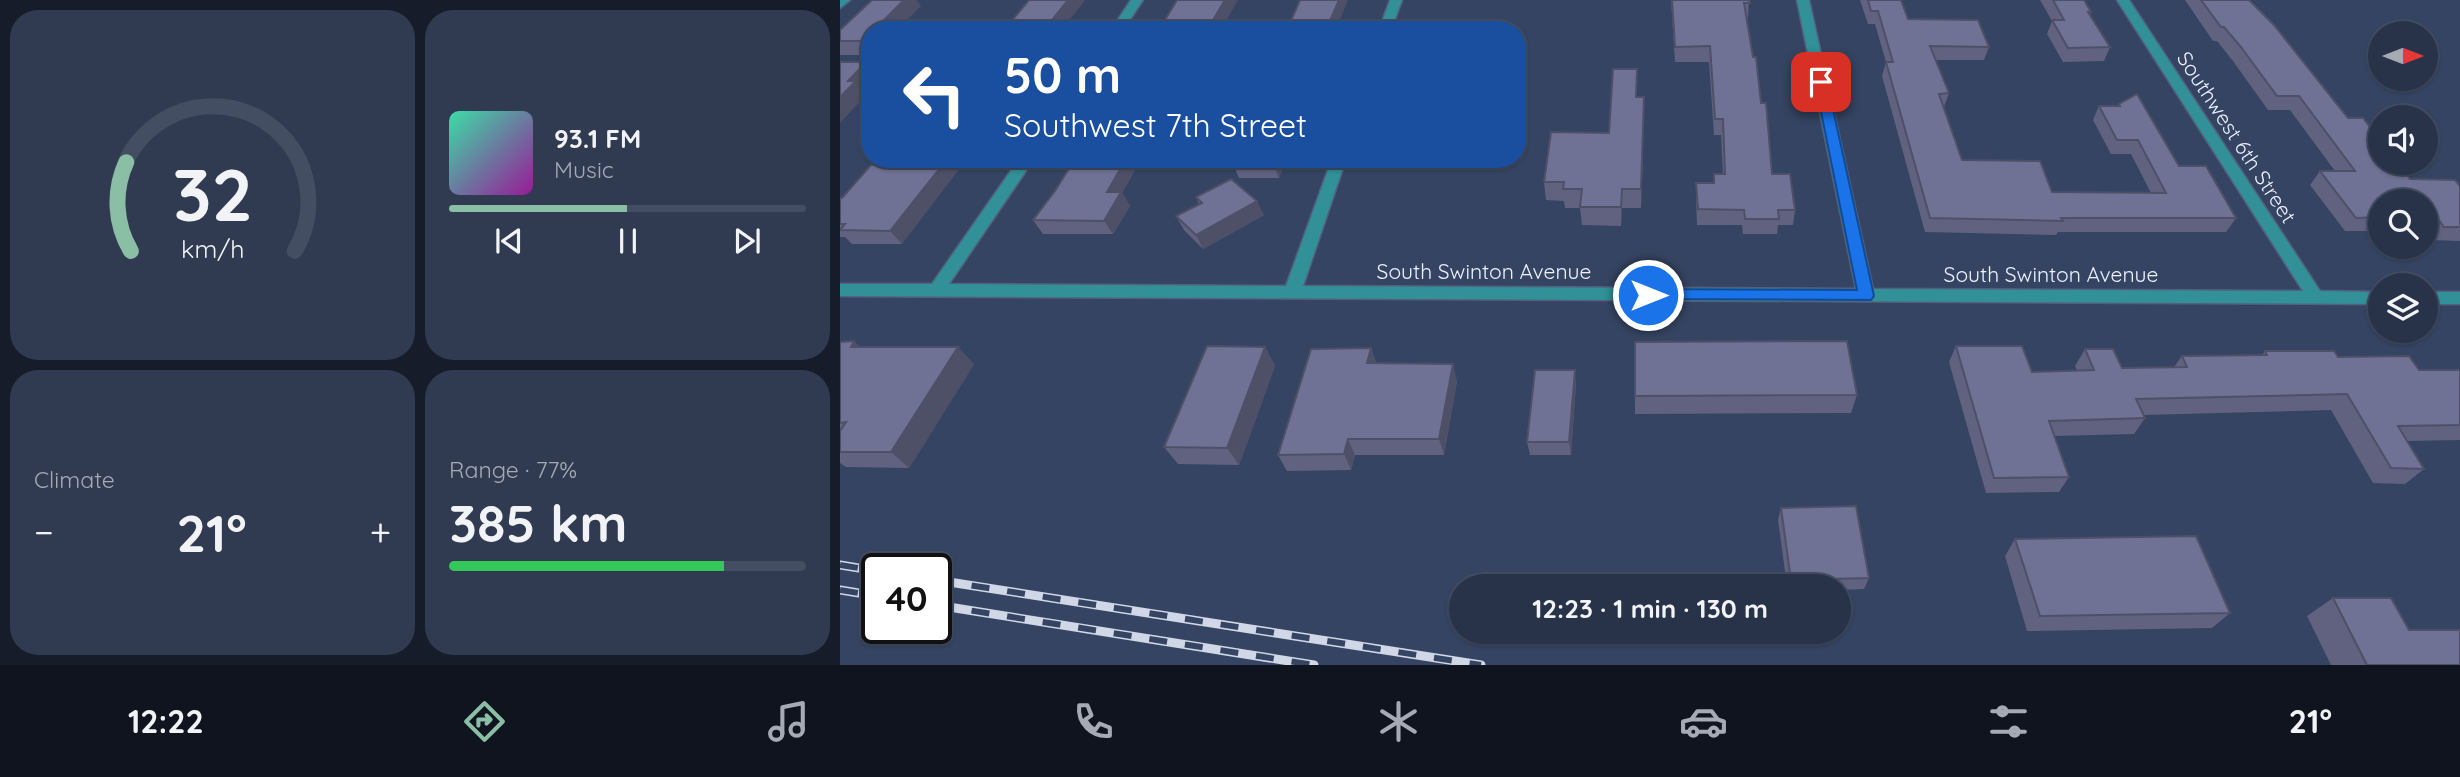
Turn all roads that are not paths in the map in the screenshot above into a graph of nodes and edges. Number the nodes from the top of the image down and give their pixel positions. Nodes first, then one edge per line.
1 (844, 0) edge
2 (1137, 0) edge
3 (1396, 0) edge
4 (1803, 0) edge
5 (2123, 0) edge
6 (840, 4) edge
7 (1123, 21) edge
8 (1388, 21) edge
9 (1021, 168) edge
10 (1336, 168) edge
11 (840, 290) edge
12 (936, 291) junction
13 (1292, 293) junction
14 (1866, 296) junction
15 (2315, 298) junction
16 (2368, 298) edge
17 (2438, 298) edge
18 (2460, 298) edge

1 - 6 street
2 - 7 street
3 - 8 street
4 - 14 street
5 - 15 street, Southwest 6th Street
9 - 12 street
10 - 13 street
11 - 12 street, South Swinton Avenue
12 - 13 street, South Swinton Avenue
13 - 14 street, South Swinton Avenue
14 - 15 street, South Swinton Avenue
15 - 16 street, South Swinton Avenue
17 - 18 street

